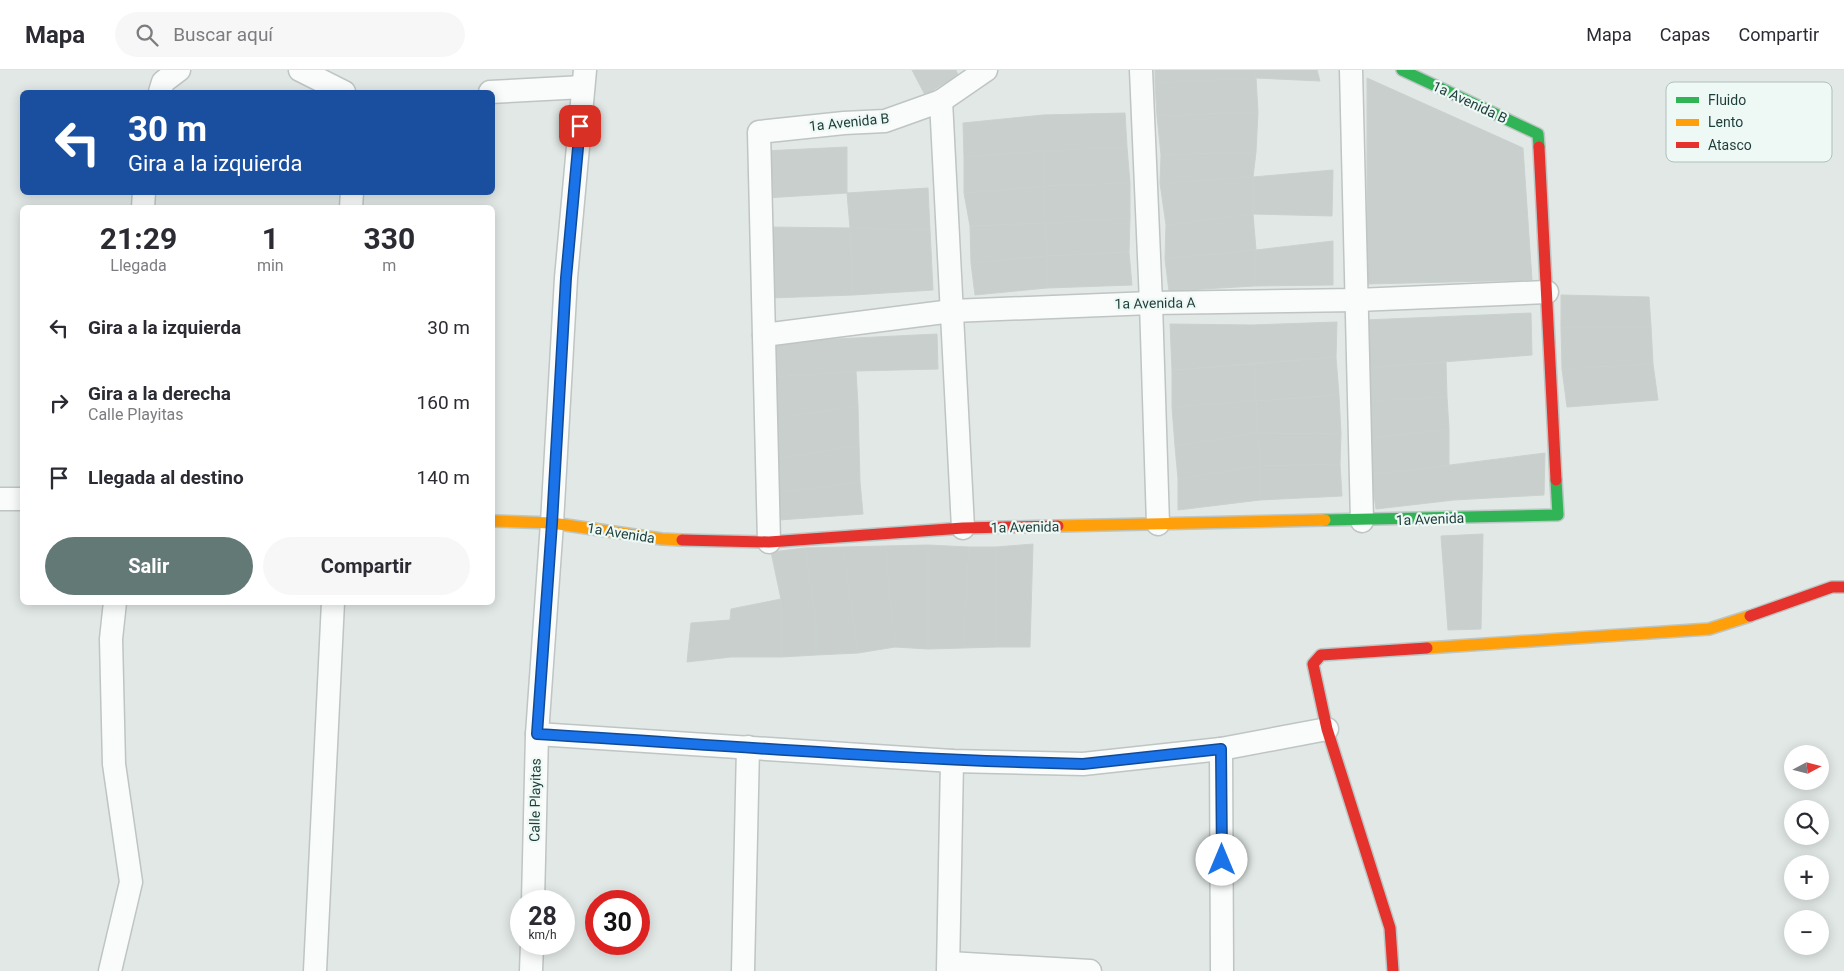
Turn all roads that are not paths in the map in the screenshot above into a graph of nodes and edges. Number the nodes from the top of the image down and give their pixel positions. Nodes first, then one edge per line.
1 (178, 70) edge
2 (300, 70) edge
3 (986, 70) edge
4 (1141, 70) edge
5 (1351, 70) edge
6 (1402, 70) edge
7 (584, 79) edge
8 (161, 90) edge
9 (340, 90) edge
10 (495, 91) edge
11 (941, 101) junction
12 (1547, 292) junction
13 (1357, 300) junction
14 (1151, 303) junction
15 (952, 310) junction
16 (764, 335) junction
17 (0, 499) edge
18 (20, 499) edge
19 (495, 521) edge
20 (1362, 521) junction
21 (552, 523) junction
22 (1158, 524) junction
23 (963, 528) junction
24 (769, 542) junction
25 (1844, 588) edge
26 (116, 605) edge
27 (333, 605) edge
28 (1327, 729) junction
29 (537, 734) junction
30 (748, 747) junction
31 (1221, 749) junction
32 (952, 761) junction
33 (533, 890) edge
34 (532, 955) edge
35 (948, 967) edge
36 (110, 971) edge
37 (315, 971) edge
38 (531, 971) edge
39 (743, 971) edge
40 (1090, 971) edge
41 (1222, 971) edge
42 (1393, 971) edge

1 - 8 street
2 - 9 street
3 - 11 street, 1a Avenida B
4 - 14 street
5 - 13 street
6 - 12 street, 1a Avenida B
7 - 10 street
7 - 21 street, Calle Playitas
11 - 15 street
11 - 16 street, 1a Avenida B
12 - 13 street, 1a Avenida A
12 - 20 street, 1a Avenida
13 - 14 street, 1a Avenida A
13 - 20 street
14 - 15 street, 1a Avenida A
14 - 22 street
15 - 16 street, 1a Avenida A
15 - 23 street
16 - 24 street
17 - 18 street
19 - 21 street, 1a Avenida
20 - 22 street, 1a Avenida
21 - 24 street, 1a Avenida
21 - 29 street, Calle Playitas
22 - 23 street, 1a Avenida
23 - 24 street, 1a Avenida
25 - 28 street
26 - 36 street
27 - 37 street
28 - 31 street
28 - 42 street
29 - 30 street
29 - 33 street, Calle Playitas
30 - 32 street
30 - 39 street
31 - 32 street
31 - 41 street
32 - 35 street
34 - 38 street
35 - 40 street

